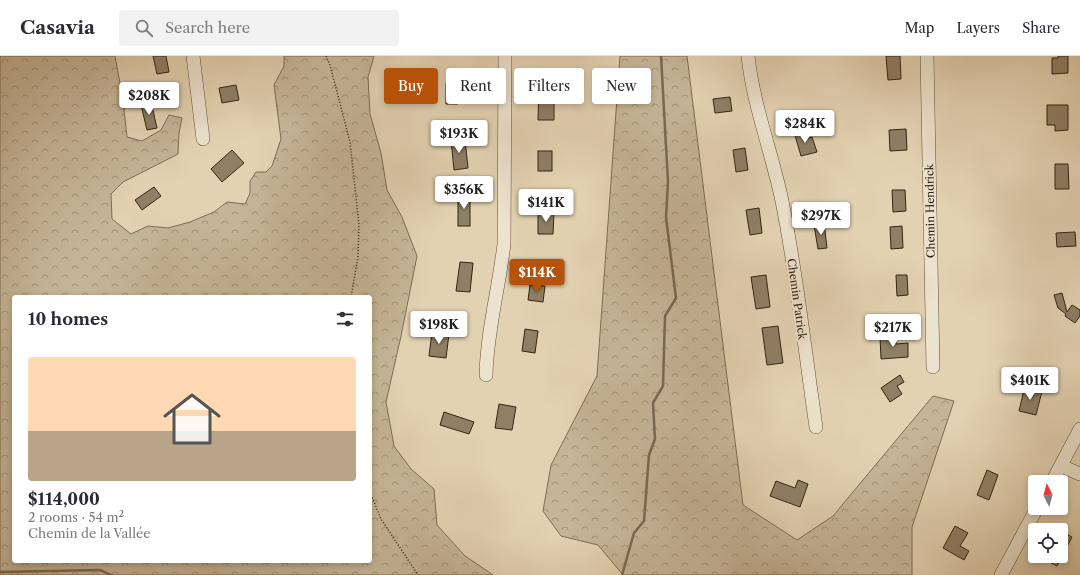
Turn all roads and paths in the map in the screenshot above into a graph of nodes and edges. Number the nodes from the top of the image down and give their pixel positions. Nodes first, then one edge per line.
1 (193, 56) edge
2 (326, 56) edge
3 (505, 56) edge
4 (748, 56) edge
5 (927, 56) edge
6 (203, 139) dead end
7 (351, 295) edge
8 (933, 367) dead end
9 (486, 375) dead end
10 (816, 427) dead end
11 (1080, 429) edge
12 (1061, 466) junction
13 (1080, 474) edge
14 (1056, 475) edge
15 (372, 497) edge
16 (1033, 515) edge
17 (418, 575) edge
18 (1001, 575) edge

1 - 6 street
2 - 7 path
3 - 9 street
4 - 10 street, Chemin Patrick
5 - 8 street, Chemin Hendrick
11 - 12 street
12 - 13 street
12 - 14 street
15 - 17 path
16 - 18 street

